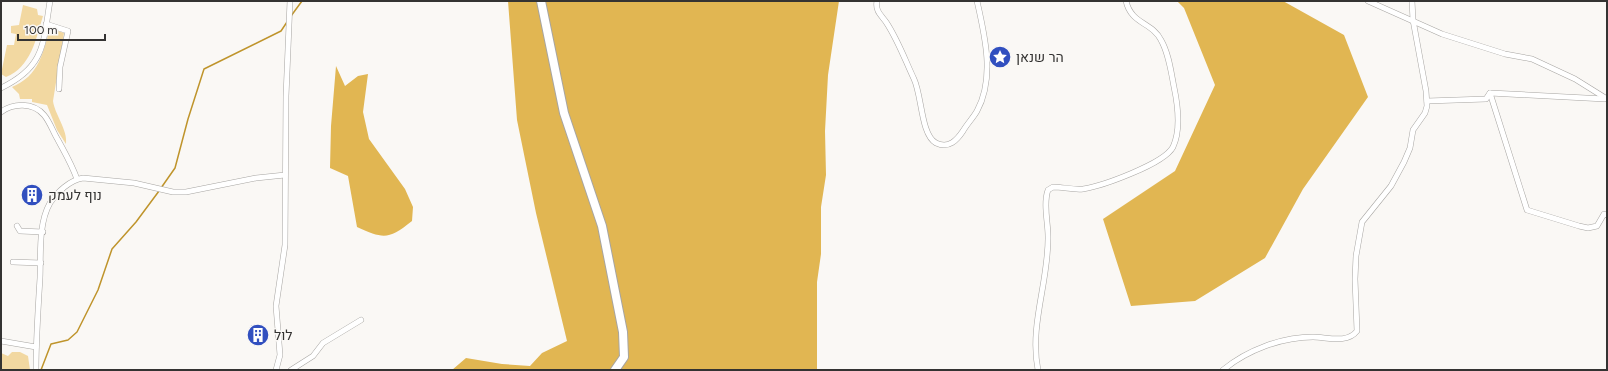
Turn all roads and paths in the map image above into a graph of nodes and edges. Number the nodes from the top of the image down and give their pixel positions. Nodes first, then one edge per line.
1 (50, 1) edge
2 (290, 1) edge
3 (541, 1) edge
4 (877, 1) edge
5 (977, 1) edge
6 (1126, 1) edge
7 (1368, 1) edge
8 (1412, 1) edge
9 (1413, 20) junction
10 (46, 24) junction
11 (1, 88) edge
12 (59, 89) dead end
13 (1490, 92) junction
14 (1607, 99) edge
15 (1427, 101) junction
16 (1, 112) edge
17 (285, 175) junction
18 (76, 179) junction
19 (1607, 215) edge
20 (17, 226) dead end
21 (43, 232) junction
22 (13, 262) dead end
23 (40, 263) junction
24 (360, 320) dead end
25 (1, 341) edge
26 (36, 347) junction
27 (36, 370) edge
28 (276, 370) edge
29 (292, 370) edge
30 (615, 370) edge
31 (1038, 370) edge
32 (1223, 370) edge

1 - 10 street
2 - 17 street
3 - 30 main road
4 - 5 street
6 - 31 street
7 - 9 street
8 - 9 street
9 - 14 street
9 - 15 street
10 - 11 street
10 - 12 street
13 - 14 street
13 - 15 street
13 - 19 street
15 - 32 street
16 - 18 street
17 - 18 street
17 - 28 street
18 - 21 street
20 - 21 street
21 - 23 street
22 - 23 street
23 - 26 street
24 - 29 street
25 - 26 street
26 - 27 street

